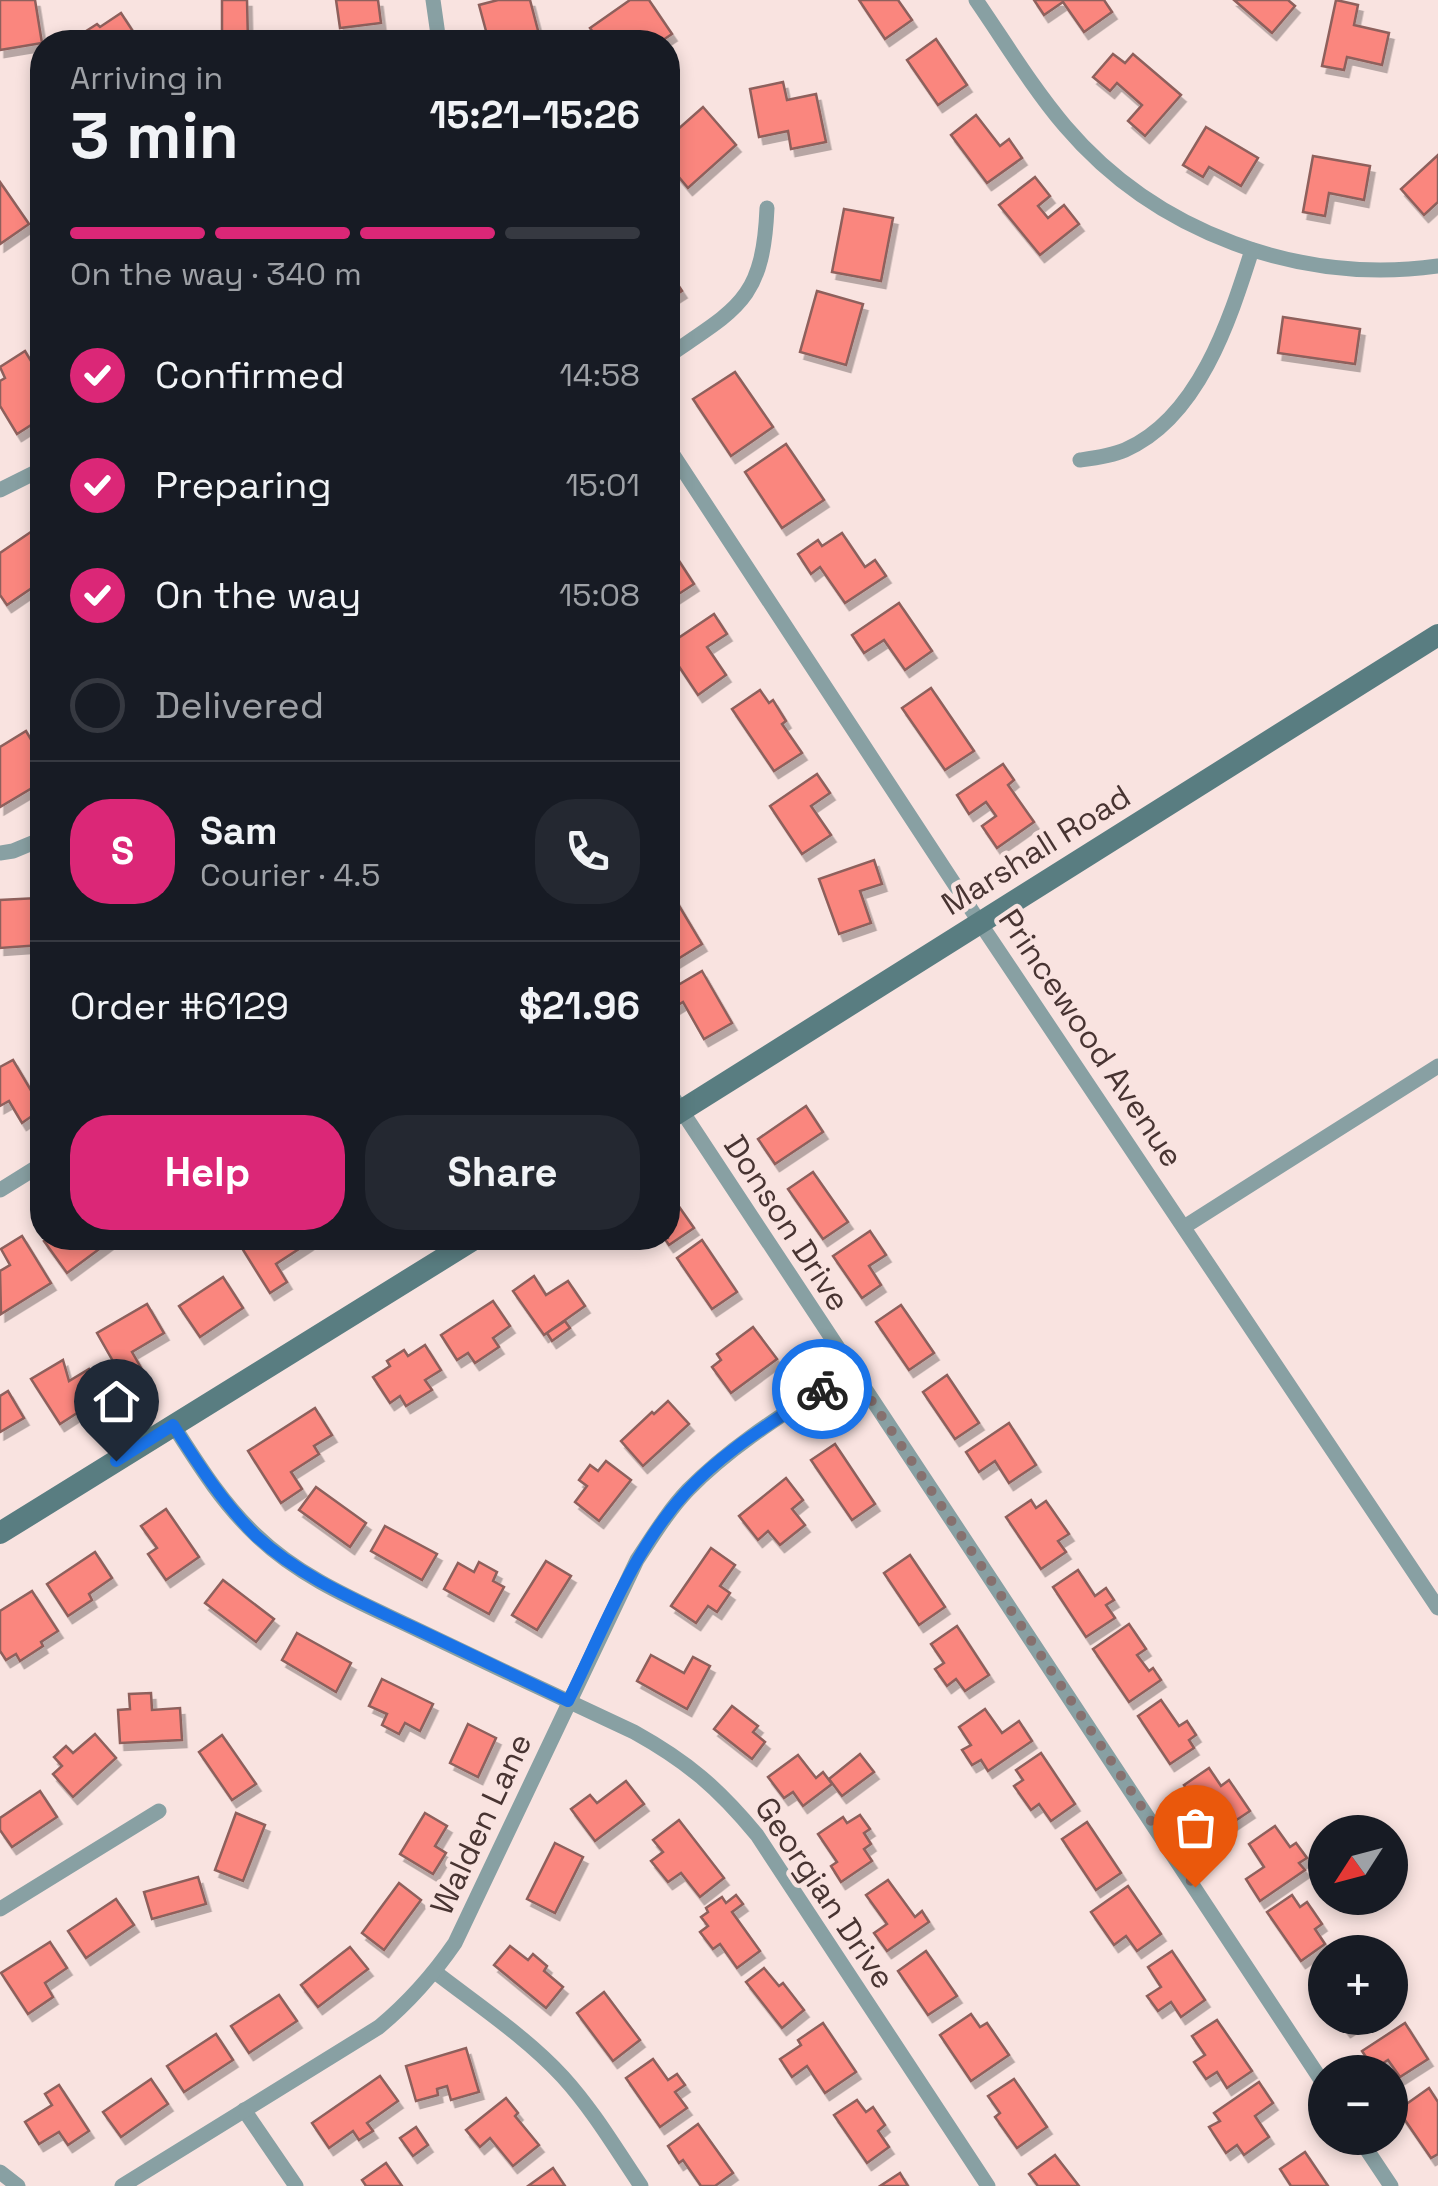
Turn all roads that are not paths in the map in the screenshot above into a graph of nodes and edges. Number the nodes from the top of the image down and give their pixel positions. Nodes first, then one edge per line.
1 (432, 0) edge
2 (976, 0) edge
3 (437, 30) edge
4 (767, 208) dead end
5 (1252, 250) junction
6 (1438, 266) edge
7 (680, 348) edge
8 (1080, 460) dead end
9 (680, 465) edge
10 (30, 474) edge
11 (0, 490) edge
12 (1438, 636) edge
13 (30, 843) edge
14 (0, 853) edge
15 (980, 923) junction
16 (1438, 1066) edge
17 (680, 1101) edge
18 (680, 1118) edge
19 (30, 1171) edge
20 (0, 1190) edge
21 (1184, 1228) junction
22 (457, 1250) edge
23 (851, 1370) junction
24 (173, 1425) junction
25 (0, 1533) edge
26 (1438, 1608) edge
27 (568, 1701) junction
28 (159, 1812) dead end
29 (0, 1909) edge
30 (435, 1972) junction
31 (1308, 2060) edge
32 (244, 2110) junction
33 (1370, 2155) edge
34 (0, 2172) edge
35 (18, 2186) edge
36 (122, 2186) edge
37 (296, 2186) edge
38 (641, 2186) edge
39 (988, 2186) edge
40 (1391, 2186) edge

1 - 3 street
2 - 5 street
4 - 7 street
5 - 6 street
5 - 8 street
9 - 15 street, Princewood Avenue
10 - 11 street
12 - 15 street, Marshall Road
13 - 14 street
15 - 17 street, Marshall Road
15 - 21 street, Princewood Avenue
16 - 21 street
18 - 23 street, Donson Drive
19 - 20 street
21 - 26 street, Princewood Avenue
22 - 24 street
23 - 27 street, Walden Lane
23 - 31 street, Donson Drive
24 - 25 street
24 - 27 street, Georgian Drive
27 - 30 street, Walden Lane
27 - 39 street, Georgian Drive
28 - 29 street
30 - 32 street, Walden Lane
30 - 38 street
32 - 36 street, Walden Lane
32 - 37 street
33 - 40 street
34 - 35 street

